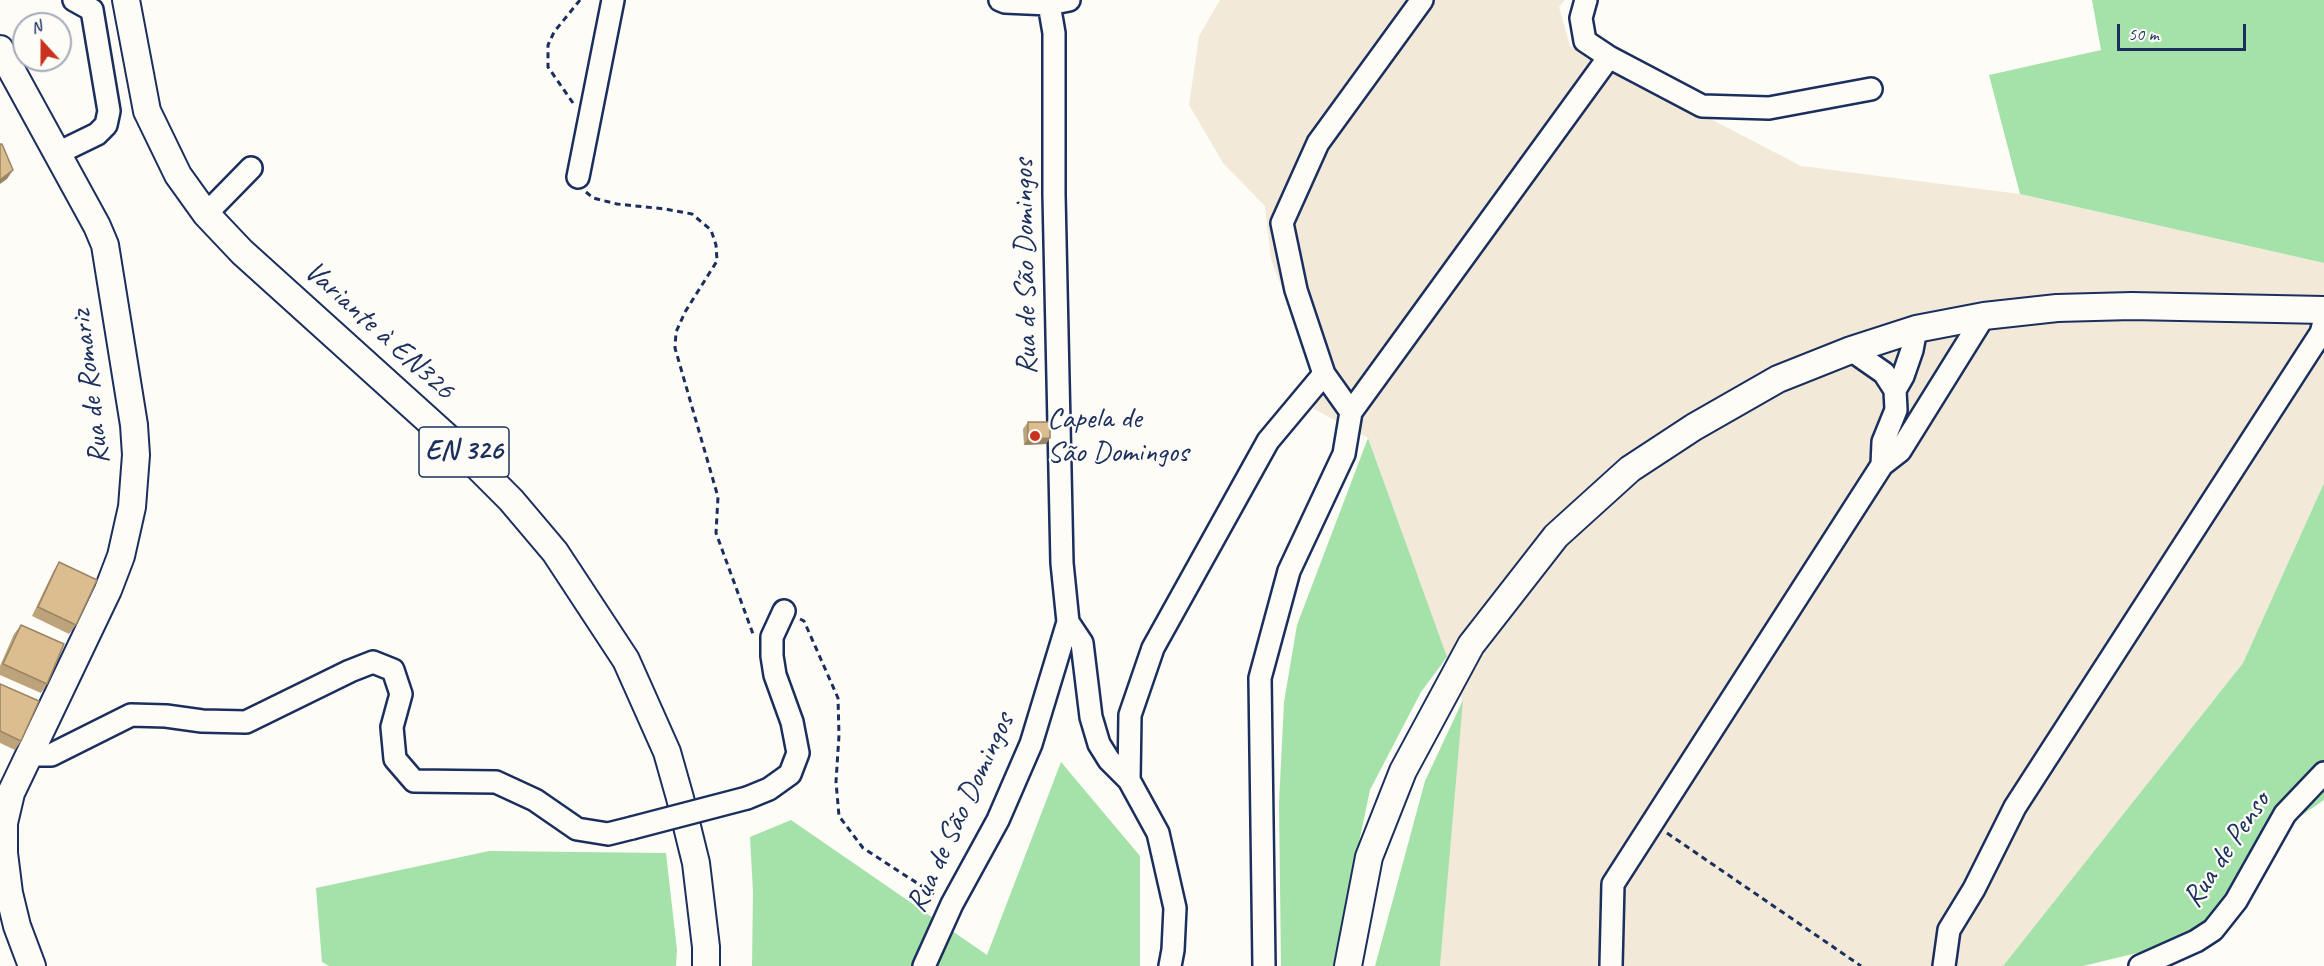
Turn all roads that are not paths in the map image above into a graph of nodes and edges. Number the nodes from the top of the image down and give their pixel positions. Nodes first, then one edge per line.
1 (74, 0) edge
2 (126, 0) edge
3 (613, 0) edge
4 (1000, 0) edge
5 (1422, 0) edge
6 (1586, 0) edge
7 (1059, 2) edge
8 (0, 49) edge
9 (1609, 57) junction
10 (1871, 89) dead end
11 (58, 153) junction
12 (251, 168) dead end
13 (578, 177) road end
14 (206, 214) junction
15 (2324, 310) edge
16 (1984, 316) junction
17 (2324, 322) edge
18 (1916, 329) junction
19 (1851, 350) junction
20 (1324, 374) junction
21 (1895, 390) junction
22 (1351, 412) junction
23 (1882, 465) junction
24 (784, 611) road end
25 (1068, 622) junction
26 (28, 755) junction
27 (2324, 773) edge
28 (1129, 780) junction
29 (9, 927) edge
30 (32, 966) edge
31 (706, 966) edge
32 (924, 966) edge
33 (1170, 966) edge
34 (1264, 966) edge
35 (1348, 966) edge
36 (1611, 966) edge
37 (1944, 966) edge
38 (2140, 966) edge

1 - 11 street
2 - 14 main road, Variante à EN326 / EN 326
3 - 13 street
4 - 7 street
5 - 20 street
6 - 9 street
7 - 25 street, Rua de São Domingos
8 - 11 main road, Rua de Romariz
9 - 10 street
9 - 22 street
11 - 26 main road, Rua de Romariz
12 - 14 street
14 - 31 main road, Variante à EN326 / EN 326
15 - 16 main road
16 - 18 main road
16 - 23 street
17 - 37 street
18 - 19 main road
18 - 21 street
19 - 21 street
19 - 35 main road
20 - 22 street
20 - 28 street
21 - 23 street
22 - 34 street
23 - 36 street
24 - 26 street, bridge
25 - 28 street
25 - 32 street, Rua de São Domingos
26 - 29 main road, Rua de Romariz
27 - 38 street, Rua de Penso
28 - 33 street
29 - 30 main road, Rua de Romariz

